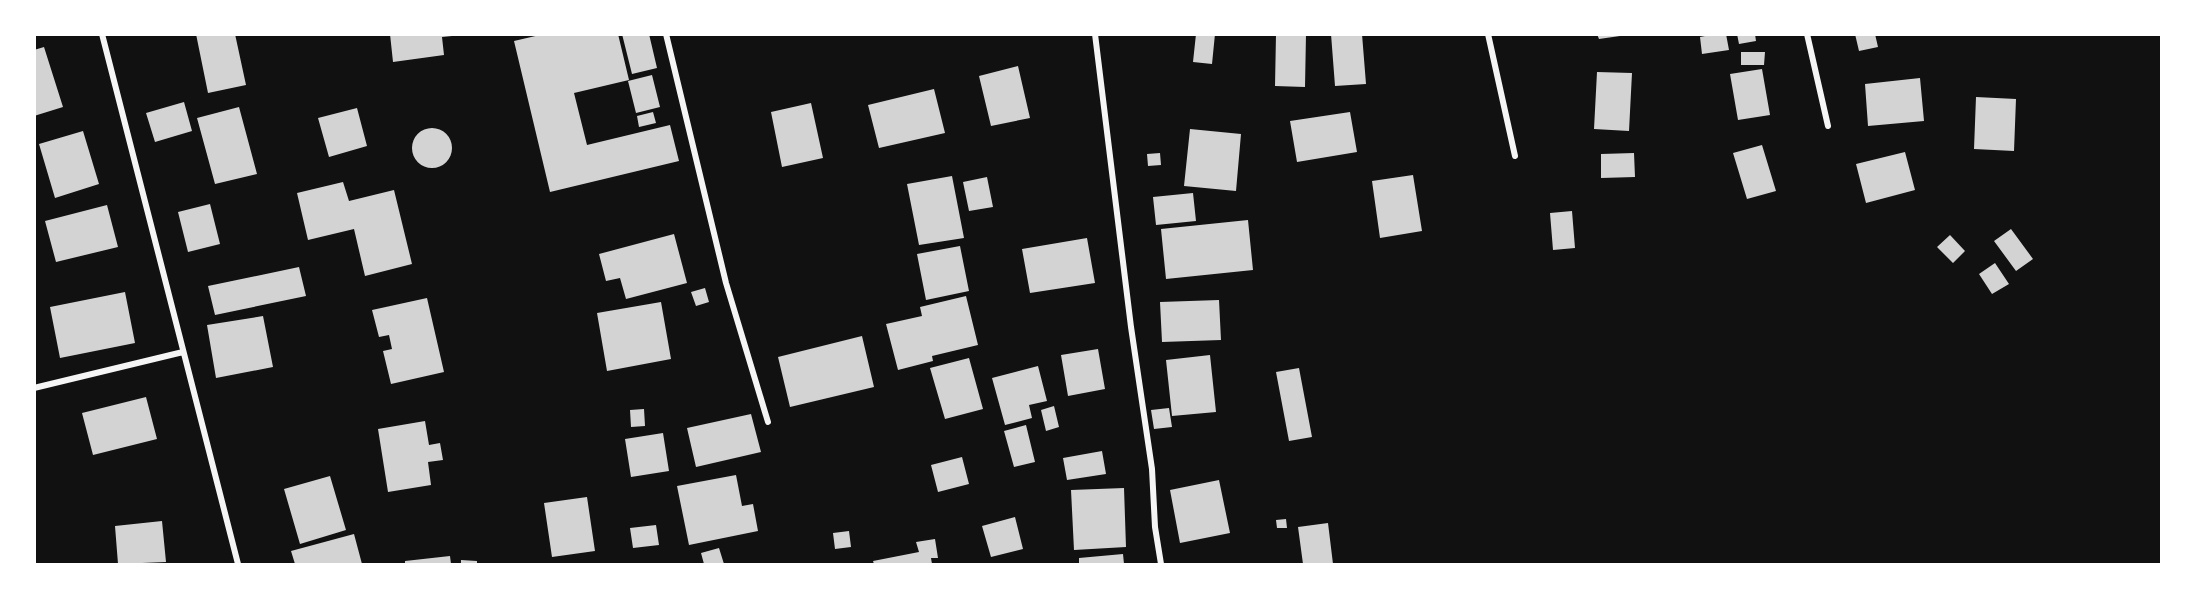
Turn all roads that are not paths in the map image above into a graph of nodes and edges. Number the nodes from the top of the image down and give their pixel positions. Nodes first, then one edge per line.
1 (102, 34) edge
2 (666, 34) edge
3 (1095, 34) edge
4 (1488, 34) edge
5 (1807, 34) edge
6 (1828, 126) dead end
7 (1515, 156) dead end
8 (183, 352) junction
9 (34, 388) edge
10 (768, 422) dead end
11 (238, 564) edge
12 (1161, 564) edge

1 - 8 street
2 - 10 street
3 - 12 street
4 - 7 street
5 - 6 street
8 - 9 street
8 - 11 street

